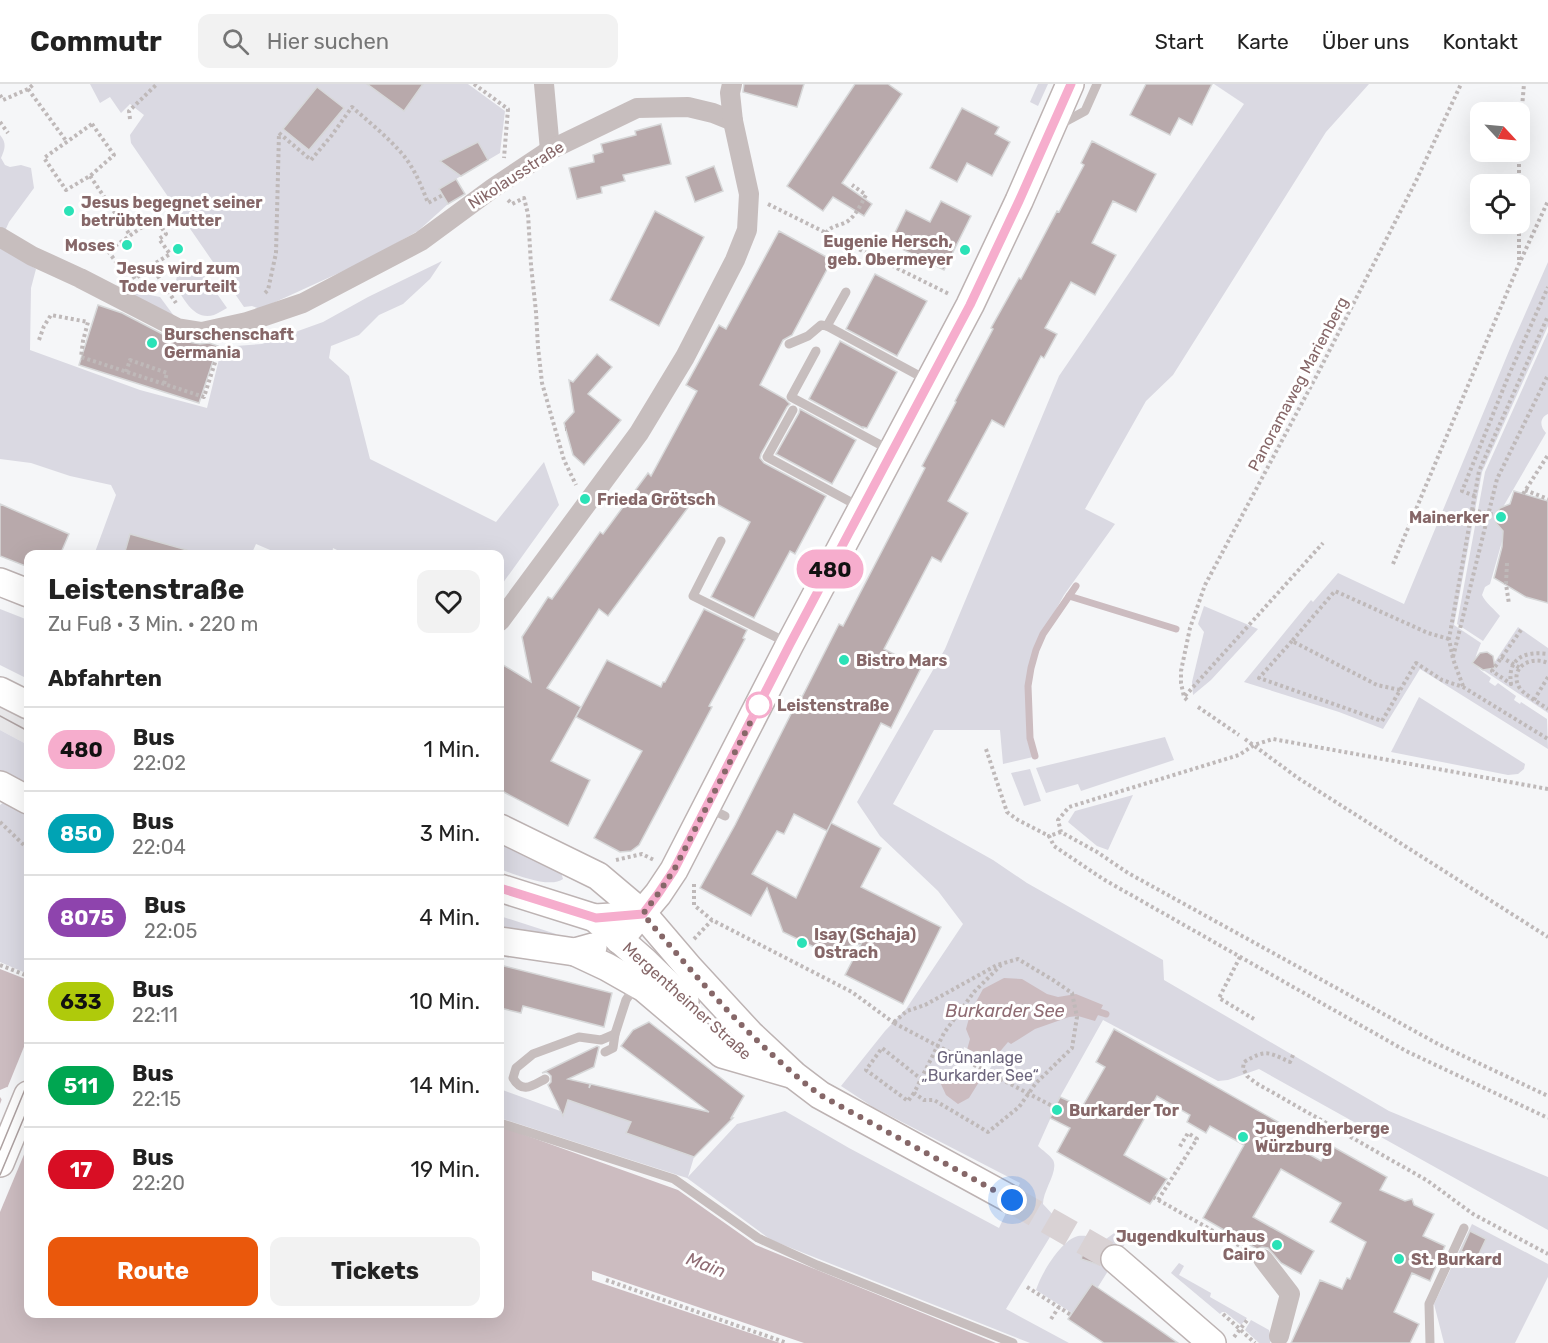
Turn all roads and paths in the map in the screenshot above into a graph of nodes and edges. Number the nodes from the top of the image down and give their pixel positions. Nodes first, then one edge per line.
1 (34, 84) edge
2 (157, 84) edge
3 (474, 84) edge
4 (544, 84) edge
5 (732, 84) edge
6 (1071, 84) edge
7 (1097, 84) edge
8 (1461, 84) edge
9 (1524, 84) edge
10 (28, 90) junction
11 (0, 95) edge
12 (1522, 102) edge
13 (130, 119) dead end
14 (733, 121) junction
15 (0, 122) edge
16 (1051, 129) junction
17 (8, 133) dead end
18 (67, 142) junction
19 (549, 150) junction
20 (503, 157) dead end
21 (90, 176) junction
22 (852, 185) dead end
23 (749, 194) junction
24 (443, 195) dead end
25 (1548, 201) edge
26 (512, 204) dead end
27 (826, 233) junction
28 (1519, 234) edge
29 (130, 235) junction
30 (0, 237) edge
31 (1519, 264) junction
32 (151, 266) junction
33 (1548, 287) edge
34 (846, 292) dead end
35 (177, 304) dead end
36 (970, 305) junction
37 (1548, 316) edge
38 (248, 322) junction
39 (827, 326) junction
40 (39, 340) dead end
41 (789, 344) dead end
42 (220, 346) dead end
43 (816, 351) dead end
44 (126, 372) junction
45 (1548, 375) edge
46 (1508, 377) junction
47 (930, 381) junction
48 (1518, 381) junction
49 (164, 384) junction
50 (793, 410) dead end
51 (892, 452) junction
52 (1548, 455) edge
53 (570, 475) dead end
54 (1475, 496) junction
55 (1548, 498) edge
56 (862, 508) junction
57 (1472, 510) junction
58 (1495, 515) dead end
59 (721, 541) dead end
60 (1323, 543) dead end
61 (1507, 563) dead end
62 (1393, 564) dead end
63 (0, 582) edge
64 (24, 591) edge
65 (1509, 604) dead end
66 (504, 616) edge
67 (1521, 630) dead end
68 (1449, 639) junction
69 (1292, 641) junction
70 (790, 644) junction
71 (1548, 654) edge
72 (1501, 657) junction
73 (1453, 659) junction
74 (1548, 663) edge
75 (1514, 664) junction
76 (1520, 668) junction
77 (1548, 677) edge
78 (1546, 684) edge
79 (1464, 687) junction
80 (1400, 690) junction
81 (0, 691) edge
82 (1534, 700) junction
83 (24, 703) edge
84 (1198, 707) dead end
85 (1548, 709) edge
86 (1239, 735) dead end
87 (1245, 739) dead end
88 (1548, 739) edge
89 (1254, 745) junction
90 (986, 749) dead end
91 (0, 785) edge
92 (1548, 789) edge
93 (24, 798) edge
94 (0, 822) edge
95 (504, 830) edge
96 (1061, 832) junction
97 (1049, 836) junction
98 (24, 845) edge
99 (693, 880) dead end
100 (504, 889) edge
101 (643, 914) junction
102 (596, 918) junction
103 (1548, 937) edge
104 (619, 940) junction
105 (504, 942) edge
106 (576, 952) junction
107 (1240, 957) junction
108 (1001, 964) junction
109 (0, 965) edge
110 (24, 974) edge
111 (638, 984) junction
112 (1254, 1019) dead end
113 (894, 1022) junction
114 (615, 1034) junction
115 (605, 1052) dead end
116 (1293, 1055) dead end
117 (766, 1062) junction
118 (921, 1078) junction
119 (545, 1080) dead end
120 (914, 1093) junction
121 (1548, 1096) edge
122 (24, 1105) edge
123 (1056, 1108) dead end
124 (1548, 1118) edge
125 (504, 1124) edge
126 (1179, 1148) dead end
127 (0, 1163) edge
128 (1012, 1200) tunnel mouth
129 (1464, 1228) dead end
130 (1548, 1254) edge
131 (1115, 1258) tunnel mouth
132 (1263, 1259) joint
133 (606, 1280) dead end
134 (1027, 1287) dead end
135 (1059, 1307) junction
136 (1223, 1314) dead end
137 (1071, 1315) dead end
138 (1248, 1318) dead end
139 (1051, 1319) dead end
140 (1240, 1329) junction
141 (1279, 1336) dead end
142 (787, 1343) edge
143 (1013, 1343) edge
144 (1212, 1343) edge
145 (1255, 1343) edge
146 (1430, 1343) edge

1 - 10 path
2 - 13 path
3 - 20 path
4 - 19 street
5 - 14 street
6 - 16 main road
7 - 16 lane
8 - 60 path, Panoramaweg Marienberg
9 - 12 path
10 - 11 path
10 - 18 path
14 - 19 street, Nikolausstraße
14 - 23 street
15 - 17 path
16 - 36 main road
18 - 21 path
18 - 21 path
19 - 38 street, Nikolausstraße
21 - 29 path
22 - 27 path
23 - 27 path
23 - 66 street
24 - 38 path
25 - 31 path
26 - 53 path
27 - 36 path
28 - 31 path
29 - 32 path
29 - 32 path
30 - 38 street, Nikolausstraße
31 - 62 path
32 - 35 path
33 - 46 path
34 - 39 lane
36 - 47 main road
37 - 48 path
39 - 41 lane
39 - 47 lane
40 - 44 path
42 - 49 path
43 - 51 lane
44 - 49 path
44 - 49 path
45 - 73 path
46 - 48 path
46 - 54 path
47 - 51 main road
48 - 54 path
50 - 56 lane
51 - 56 main road
52 - 55 path
54 - 57 path
56 - 70 main road
57 - 58 path, bridge
57 - 68 path
59 - 70 lane
61 - 65 path
63 - 64 main road
67 - 72 path
68 - 69 path
68 - 73 path
69 - 80 path
69 - 80 path
70 - 101 main road
71 - 75 path
72 - 75 path
72 - 75 path
73 - 79 path
74 - 76 path
75 - 76 path
76 - 82 path
77 - 78 path
78 - 82 path
79 - 80 path
79 - 88 path
81 - 83 main road
82 - 85 path
84 - 86 path
87 - 89 path
89 - 92 path
89 - 96 path
89 - 103 path
90 - 97 path
91 - 93 main road
94 - 98 path
95 - 101 main road, Mergentheimer Straße
96 - 97 path
96 - 121 path
97 - 107 path
99 - 113 path
100 - 102 main road
101 - 102 main road
101 - 104 main road
101 - 117 main road, Mergentheimer Straße
102 - 104 main road, Mergentheimer Straße
104 - 106 main road, Mergentheimer Straße
104 - 117 main road, Mergentheimer Straße
105 - 106 main road, Mergentheimer Straße
106 - 111 main road
107 - 112 path
107 - 124 path
108 - 113 path
108 - 118 path
108 - 120 path
109 - 110 path
111 - 114 lane
111 - 117 main road
113 - 123 path, bridge
114 - 115 lane
114 - 119 lane
116 - 130 path
117 - 128 main road, Mergentheimer Straße
118 - 120 path
118 - 120 path
122 - 127 main road
125 - 143 lane
126 - 132 path
129 - 146 lane
131 - 144 main road
132 - 141 street
133 - 142 path
134 - 135 path
135 - 137 path
135 - 139 path
136 - 140 path
138 - 140 path
140 - 145 path

